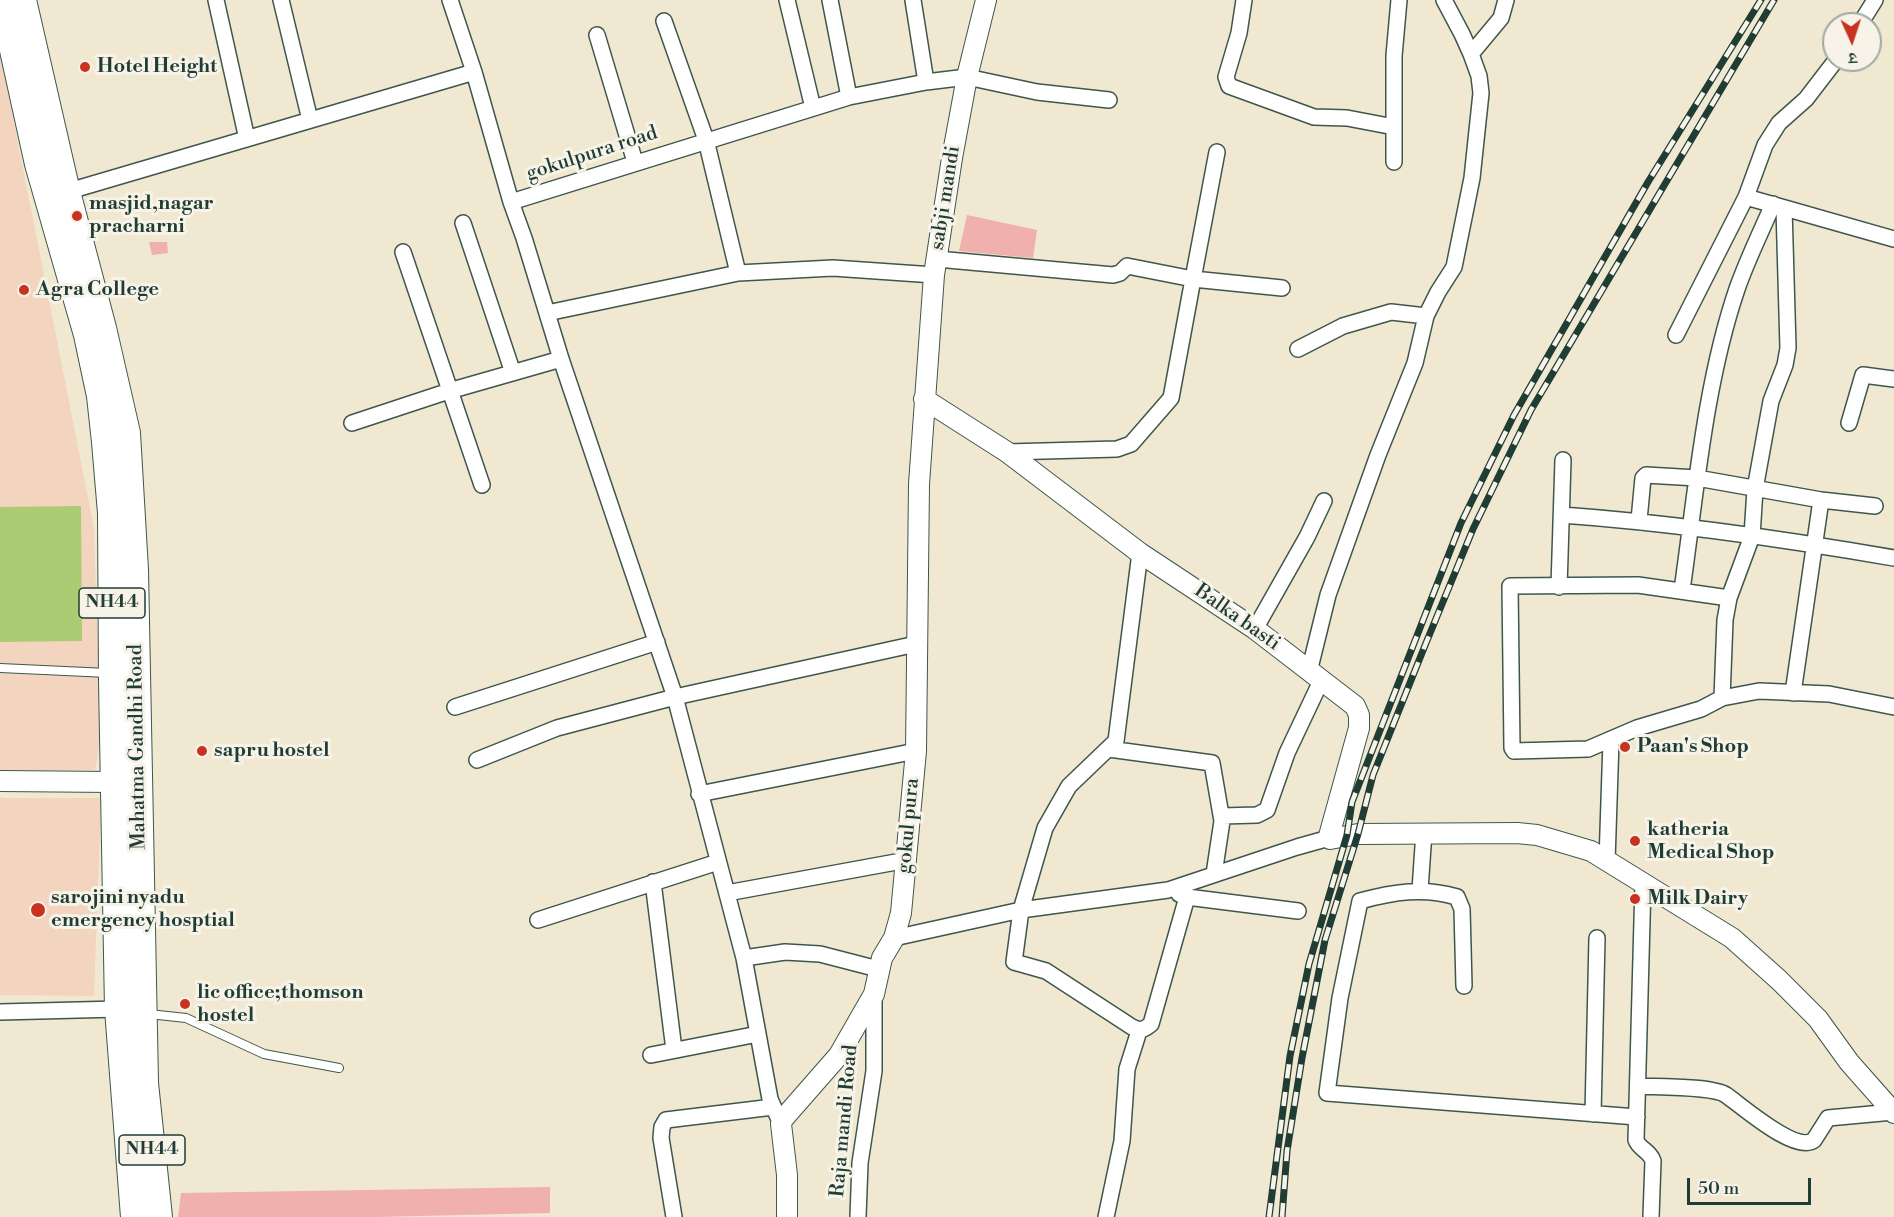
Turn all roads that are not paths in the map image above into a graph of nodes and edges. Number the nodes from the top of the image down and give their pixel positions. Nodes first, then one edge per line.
1 (2, 0) edge
2 (23, 0) edge
3 (216, 0) edge
4 (281, 0) edge
5 (450, 0) edge
6 (787, 0) edge
7 (830, 0) edge
8 (913, 0) edge
9 (986, 0) edge
10 (1244, 0) edge
11 (1400, 0) edge
12 (1444, 0) edge
13 (1506, 0) edge
14 (1518, 0) edge
15 (664, 21) dead end
16 (1493, 28) junction
17 (597, 35) dead end
18 (1471, 54) junction
19 (474, 72) junction
20 (1827, 72) edge
21 (968, 77) junction
22 (926, 82) junction
23 (849, 97) junction
24 (1109, 100) dead end
25 (813, 108) junction
26 (310, 120) junction
27 (1394, 127) junction
28 (247, 139) junction
29 (706, 140) junction
30 (1217, 152) dead end
31 (635, 162) junction
32 (1394, 162) dead end
33 (1749, 189) junction
34 (58, 194) junction
35 (511, 202) junction
36 (1779, 206) junction
37 (463, 223) dead end
38 (1894, 239) edge
39 (403, 252) dead end
40 (936, 267) junction
41 (738, 273) junction
42 (1193, 279) junction
43 (1282, 288) dead end
44 (547, 313) junction
45 (1426, 316) junction
46 (1676, 335) dead end
47 (1298, 349) dead end
48 (561, 359) junction
49 (513, 373) junction
50 (1894, 379) edge
51 (449, 391) junction
52 (924, 399) junction
53 (352, 423) dead end
54 (1849, 423) dead end
55 (1006, 452) junction
56 (1563, 460) dead end
57 (1697, 478) junction
58 (482, 485) dead end
59 (1755, 489) junction
60 (1821, 500) junction
61 (1324, 501) dead end
62 (1875, 506) dead end
63 (1562, 515) junction
64 (1639, 520) junction
65 (1691, 528) junction
66 (1752, 536) junction
67 (1815, 544) junction
68 (1140, 553) junction
69 (1894, 558) edge
70 (1559, 587) junction
71 (1682, 590) junction
72 (1730, 598) junction
73 (1255, 629) junction
74 (657, 642) junction
75 (916, 644) junction
76 (0, 668) edge
77 (112, 673) junction
78 (1315, 676) junction
79 (1793, 693) junction
80 (675, 697) junction
81 (1722, 698) junction
82 (455, 707) dead end
83 (1894, 707) edge
84 (1611, 741) junction
85 (1109, 749) junction
86 (915, 751) junction
87 (477, 760) dead end
88 (0, 781) edge
89 (114, 782) junction
90 (699, 794) junction
91 (1222, 816) junction
92 (1424, 832) junction
93 (1329, 838) junction
94 (907, 860) junction
95 (1607, 861) junction
96 (718, 862) junction
97 (1214, 874) junction
98 (653, 882) junction
99 (1643, 884) junction
100 (1168, 890) junction
101 (1420, 890) junction
102 (727, 893) junction
103 (1187, 897) junction
104 (1021, 910) junction
105 (1298, 911) dead end
106 (538, 920) dead end
107 (894, 938) junction
108 (1597, 938) dead end
109 (744, 958) junction
110 (878, 969) junction
111 (1464, 986) dead end
112 (874, 994) junction
113 (118, 1009) junction
114 (0, 1012) edge
115 (144, 1014) junction
116 (1139, 1031) junction
117 (758, 1034) junction
118 (674, 1050) junction
119 (651, 1055) dead end
120 (339, 1068) dead end
121 (1638, 1086) junction
122 (1894, 1112) edge
123 (1593, 1114) junction
124 (777, 1115) junction
125 (1637, 1118) junction
126 (134, 1217) edge
127 (159, 1217) edge
128 (674, 1217) edge
129 (787, 1217) edge
130 (858, 1217) edge
131 (1106, 1217) edge
132 (1651, 1217) edge

1 - 34 highway, Mahatma Gandhi Road / NH44
2 - 34 highway, Mahatma Gandhi Road / NH44
3 - 28 street
4 - 26 street
5 - 19 street, gokulpura road
6 - 25 street
7 - 23 street
8 - 22 street
9 - 21 street, sabji mandi
10 - 27 street
11 - 27 street
12 - 18 street
13 - 16 street
14 - 16 street
15 - 29 street
16 - 18 street
17 - 31 street
18 - 45 street
19 - 26 street
19 - 35 street, gokulpura road
20 - 33 street
21 - 22 street, gokulpura road
21 - 24 street, gokulpura road
21 - 40 street, sabji mandi
22 - 23 street, gokulpura road
23 - 25 street, gokulpura road
25 - 29 street, gokulpura road
26 - 28 street
27 - 32 street
28 - 34 street
29 - 31 street, gokulpura road
29 - 41 street
30 - 42 street
31 - 35 street, gokulpura road
33 - 36 street
33 - 46 street
34 - 77 highway, Mahatma Gandhi Road / NH44
34 - 115 highway, Mahatma Gandhi Road / NH44
35 - 44 street
36 - 38 street
36 - 57 street
36 - 59 street
37 - 49 street
39 - 51 street
40 - 41 street
40 - 42 street
40 - 52 street, sabji mandi
41 - 44 street
42 - 43 street
42 - 55 street
44 - 48 street
45 - 47 street
45 - 78 street
48 - 49 street
48 - 74 street
49 - 51 street
50 - 54 street
51 - 53 street
51 - 58 street
52 - 55 street, Balka basti
52 - 75 street, gokul pura
55 - 68 street, Balka basti
56 - 63 street
57 - 59 street
57 - 64 street
57 - 65 street
59 - 60 street
59 - 66 street
60 - 62 street
60 - 67 street
61 - 73 street
63 - 64 street
63 - 70 street
64 - 65 street
65 - 66 street
65 - 71 street
66 - 67 street
66 - 72 street
67 - 69 street
67 - 79 street
68 - 73 street, Balka basti
68 - 85 street
70 - 71 street
70 - 84 street
71 - 72 street
72 - 81 street
73 - 78 street, Balka basti
74 - 80 street
74 - 82 street
75 - 80 street
75 - 86 street, gokul pura
76 - 77 lane
77 - 89 highway, Mahatma Gandhi Road / NH44
78 - 91 street
78 - 93 street, Balka basti
79 - 81 street
79 - 83 street
80 - 87 street
80 - 90 street
81 - 84 street
84 - 95 street
85 - 91 street
85 - 104 street
86 - 90 street
86 - 94 street, gokul pura
88 - 89 street
89 - 113 highway, Mahatma Gandhi Road / NH44
90 - 96 street
91 - 97 street
92 - 93 street
92 - 95 street
92 - 101 street
93 - 97 street
94 - 102 street
94 - 107 street, gokul pura
95 - 99 street
96 - 98 street
96 - 102 street
97 - 100 street
98 - 106 street
98 - 118 street
99 - 121 street
99 - 122 street
100 - 103 street
100 - 104 street
101 - 111 street
101 - 123 street
102 - 109 street
103 - 105 street
103 - 116 street
104 - 107 street
104 - 116 street
107 - 110 street, gokul pura
108 - 123 street
109 - 110 street
109 - 117 street
110 - 112 street, gokul pura
112 - 124 street, gokul pura
112 - 130 street, Raja mandi Road
113 - 114 street
113 - 126 highway, Mahatma Gandhi Road / NH44
115 - 120 lane
115 - 127 highway, Mahatma Gandhi Road / NH44
116 - 131 street
117 - 118 street
117 - 124 street
118 - 119 street
121 - 122 street
121 - 125 street
123 - 125 street
124 - 128 street
124 - 129 street
125 - 132 street

